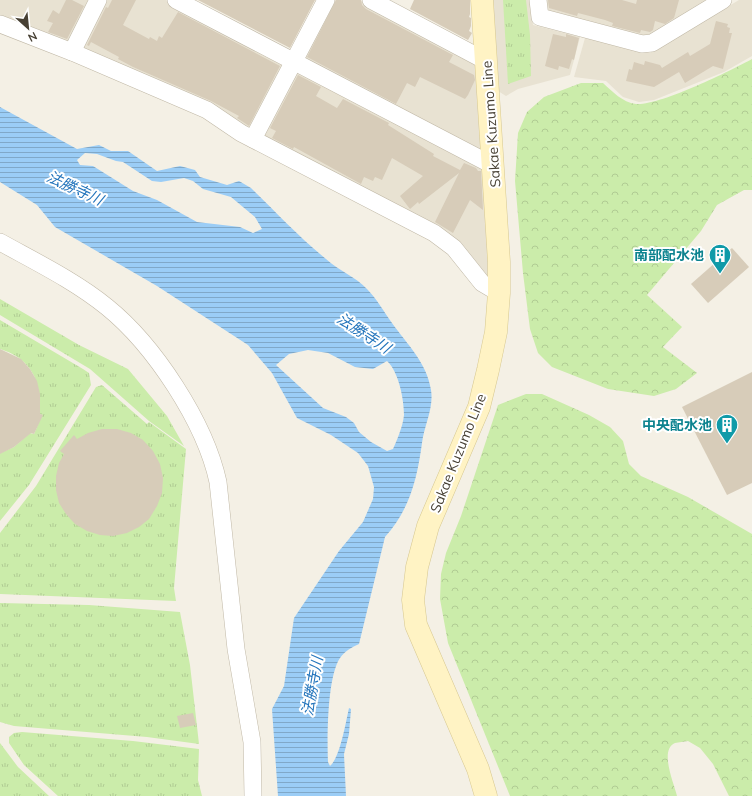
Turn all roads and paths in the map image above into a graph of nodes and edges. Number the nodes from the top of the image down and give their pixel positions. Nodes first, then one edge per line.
1 (98, 0) edge
2 (176, 0) edge
3 (326, 0) edge
4 (371, 0) edge
5 (482, 0) edge
6 (538, 0) edge
7 (723, 0) edge
8 (0, 24) edge
9 (72, 52) junction
10 (486, 61) junction
11 (295, 62) junction
12 (253, 139) junction
13 (494, 166) junction
14 (0, 242) edge
15 (499, 293) junction
16 (253, 796) edge
17 (486, 796) edge

1 - 9 street
2 - 11 street
3 - 11 street
4 - 10 street
5 - 10 main road, Sakae Kuzumo Line
6 - 7 street
8 - 9 street
9 - 12 street
10 - 13 main road, Sakae Kuzumo Line
11 - 12 street
11 - 13 street
12 - 15 street
13 - 15 main road, Sakae Kuzumo Line
14 - 16 street
15 - 17 main road, Sakae Kuzumo Line

